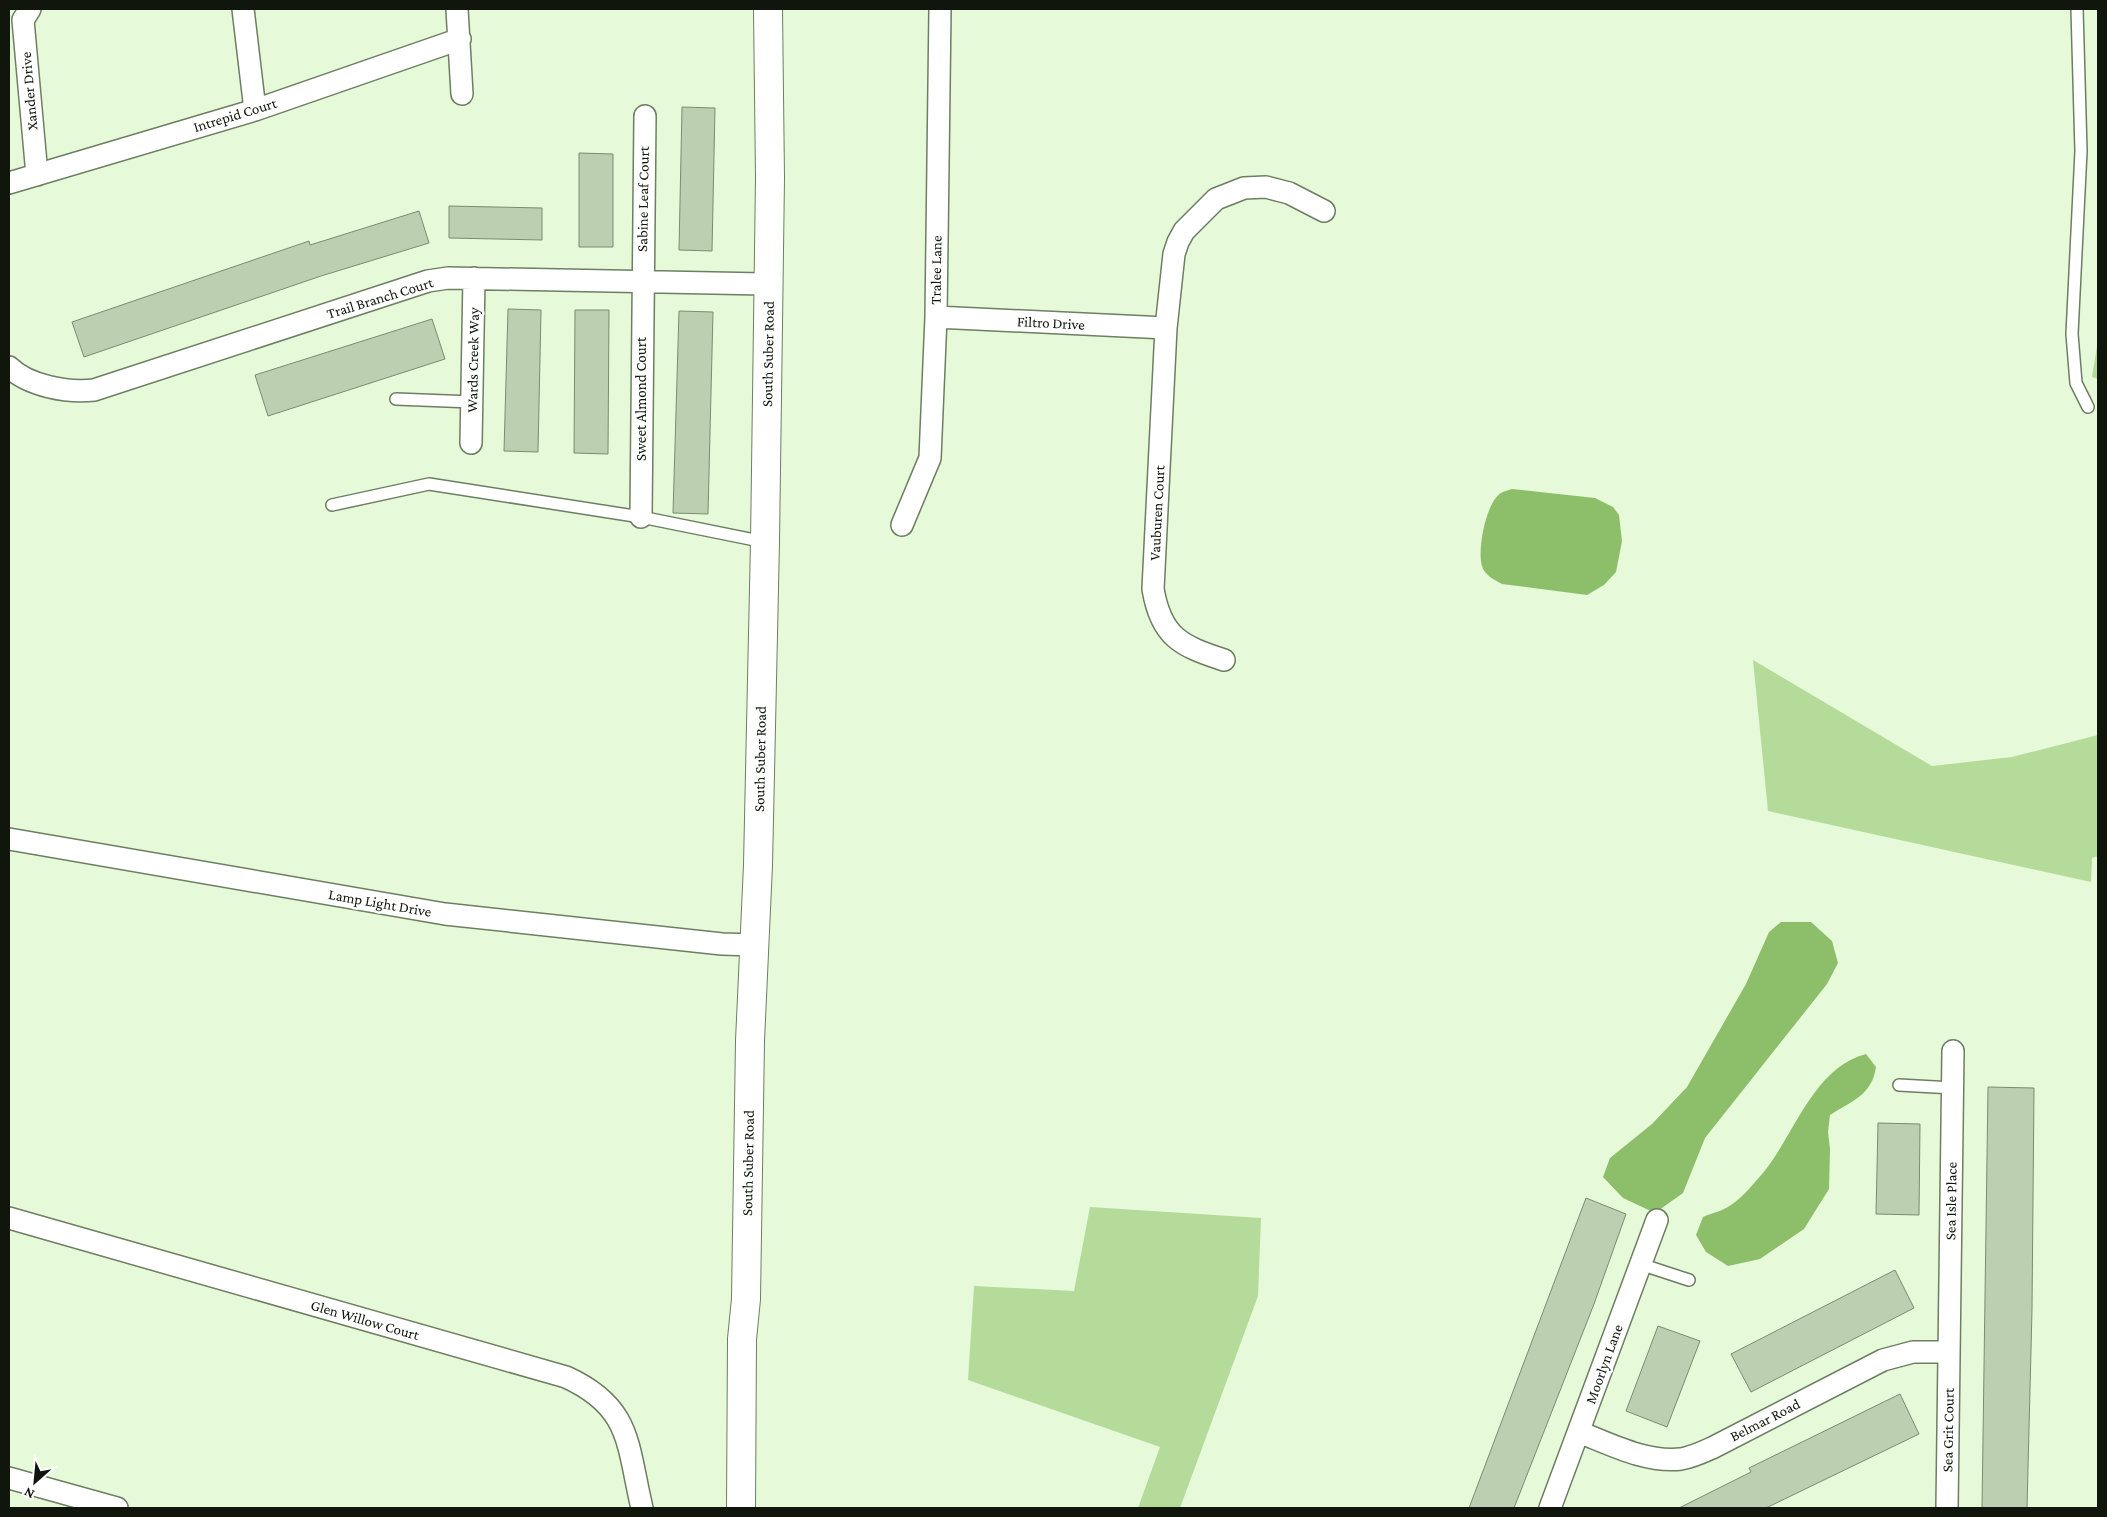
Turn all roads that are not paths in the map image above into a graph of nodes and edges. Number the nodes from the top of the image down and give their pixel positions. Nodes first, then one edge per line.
1 (30, 9) edge
2 (243, 9) edge
3 (457, 9) edge
4 (768, 9) edge
5 (940, 9) edge
6 (2077, 9) edge
7 (460, 39) junction
8 (462, 94) dead end
9 (255, 110) junction
10 (644, 116) dead end
11 (37, 175) junction
12 (9, 183) edge
13 (1324, 211) dead end
14 (474, 278) junction
15 (642, 282) junction
16 (769, 284) junction
17 (936, 317) junction
18 (1166, 328) junction
19 (9, 368) edge
20 (396, 399) dead end
21 (472, 402) junction
22 (2088, 407) dead end
23 (471, 443) dead end
24 (332, 505) dead end
25 (641, 517) junction
26 (902, 525) dead end
27 (765, 542) junction
28 (1224, 660) dead end
29 (9, 839) edge
30 (755, 945) junction
31 (1954, 1051) dead end
32 (1899, 1085) dead end
33 (1953, 1088) junction
34 (9, 1218) edge
35 (1656, 1220) dead end
36 (1640, 1264) junction
37 (1689, 1280) dead end
38 (1949, 1352) junction
39 (1579, 1432) junction
40 (9, 1478) edge
41 (117, 1508) edge
42 (642, 1508) edge
43 (741, 1508) edge
44 (1550, 1508) edge
45 (1947, 1508) edge

1 - 11 street, Xander Drive
2 - 9 street
3 - 7 street
4 - 16 street, South Suber Road
5 - 17 street, Tralee Lane
6 - 22 lane
7 - 8 street
7 - 9 street, Intrepid Court
9 - 11 street, Intrepid Court
10 - 15 street, Sabine Leaf Court
11 - 12 street, Intrepid Court
13 - 18 street, Vauburen Court
14 - 15 street, Trail Branch Court
14 - 19 street, Trail Branch Court
14 - 21 street, Wards Creek Way
15 - 16 street, Trail Branch Court
15 - 25 street, Sweet Almond Court
16 - 27 street, South Suber Road
17 - 18 street, Filtro Drive
17 - 26 street, Tralee Lane
18 - 28 street, Vauburen Court
20 - 21 lane
21 - 23 street, Wards Creek Way
24 - 25 lane
25 - 27 lane
27 - 30 street, South Suber Road
29 - 30 street, Lamp Light Drive
30 - 43 street, South Suber Road
31 - 33 street, Sea Isle Place
32 - 33 lane
33 - 38 street, Sea Isle Place
34 - 42 street, Glen Willow Court
35 - 36 street, Moorlyn Lane
36 - 37 lane
36 - 39 street, Moorlyn Lane
38 - 39 street, Belmar Road
38 - 45 street, Sea Grit Court
39 - 44 street, Moorlyn Lane
40 - 41 street

